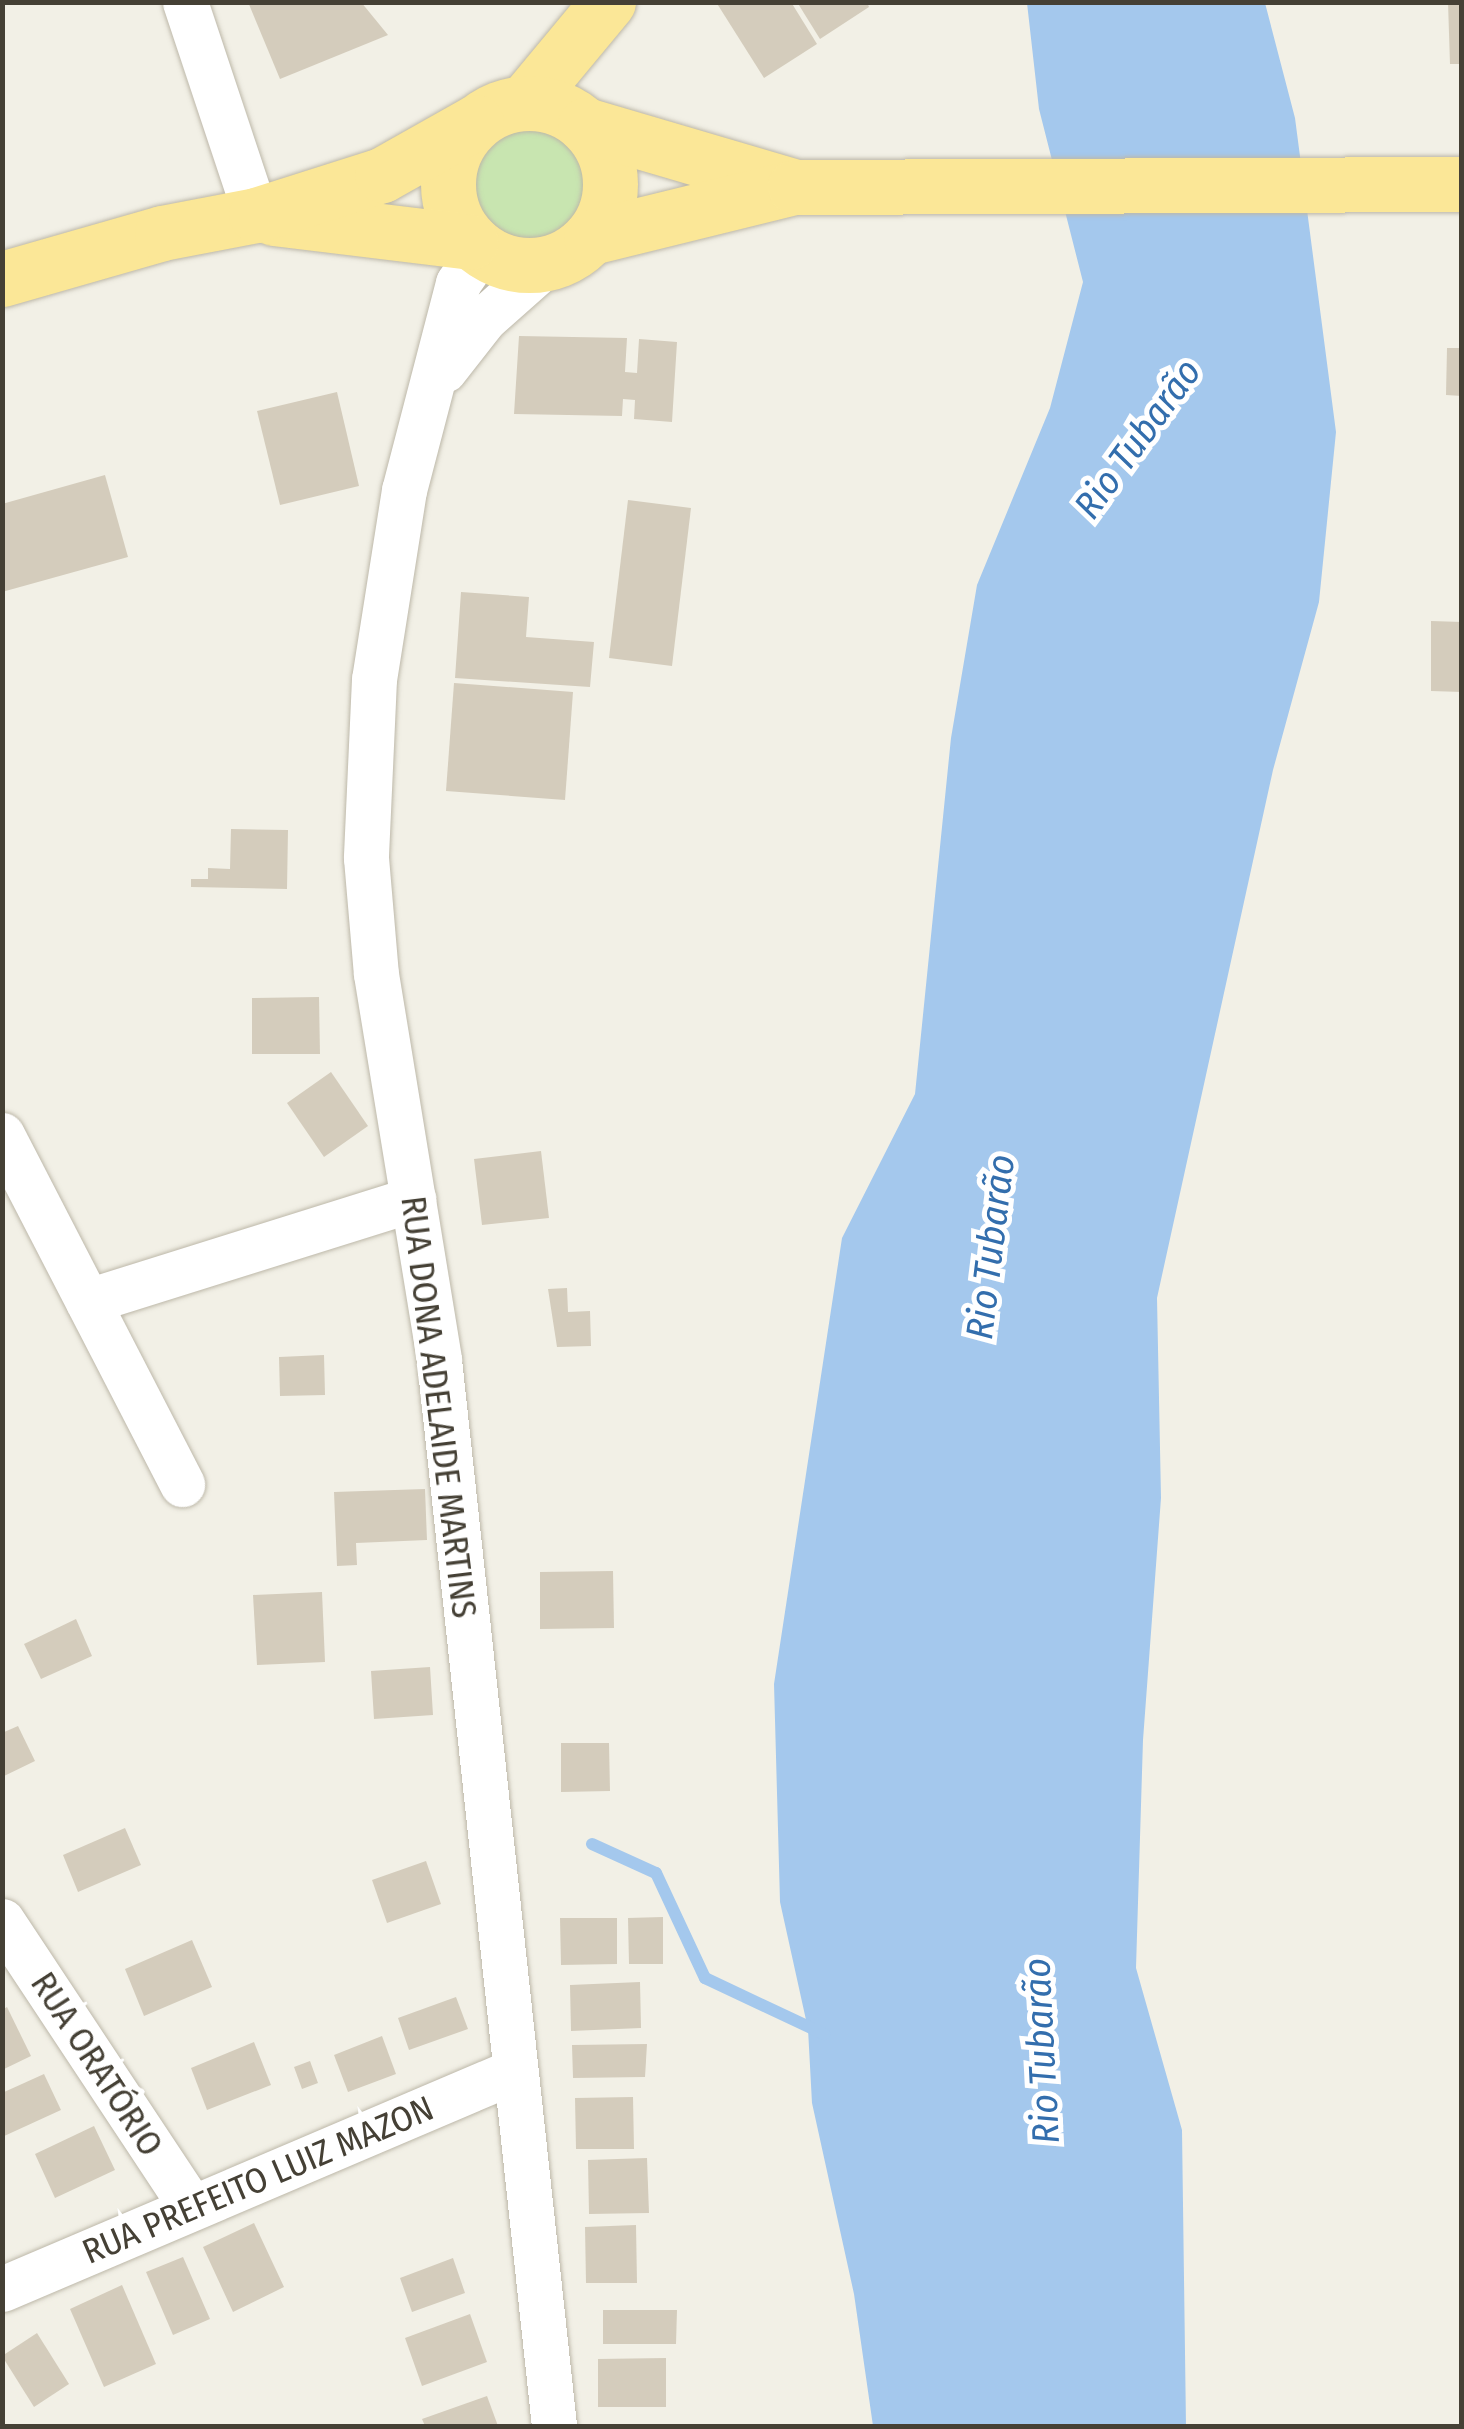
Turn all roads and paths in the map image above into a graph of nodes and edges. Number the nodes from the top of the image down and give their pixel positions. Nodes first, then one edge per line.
1 (184, 2) edge
2 (610, 2) edge
3 (540, 116) junction
4 (1462, 184) edge
5 (808, 187) junction
6 (256, 216) junction
7 (476, 246) junction
8 (568, 250) junction
9 (2, 279) edge
10 (428, 392) junction
11 (2, 1135) edge
12 (414, 1198) junction
13 (88, 1302) junction
14 (182, 1484) dead end
15 (2, 1921) edge
16 (514, 2072) junction
17 (191, 2206) junction
18 (2, 2288) edge
19 (554, 2426) edge

1 - 6 street
2 - 3 main road
3 - 5 main road
3 - 6 main road
3 - 7 main road
3 - 8 main road
4 - 5 main road
5 - 8 main road
6 - 7 main road
6 - 9 main road
7 - 8 main road
7 - 10 street, RUA DONA ADELAIDE MARTINS
8 - 10 street, RUA DONA ADELAIDE MARTINS
10 - 12 street, RUA DONA ADELAIDE MARTINS
11 - 13 street
12 - 13 street
12 - 16 street, RUA DONA ADELAIDE MARTINS
13 - 14 street
15 - 17 street, RUA ORATÓRIO
16 - 17 street, RUA PREFEITO LUIZ MAZON
16 - 19 street, RUA DONA ADELAIDE MARTINS
17 - 18 street, RUA PREFEITO LUIZ MAZON

